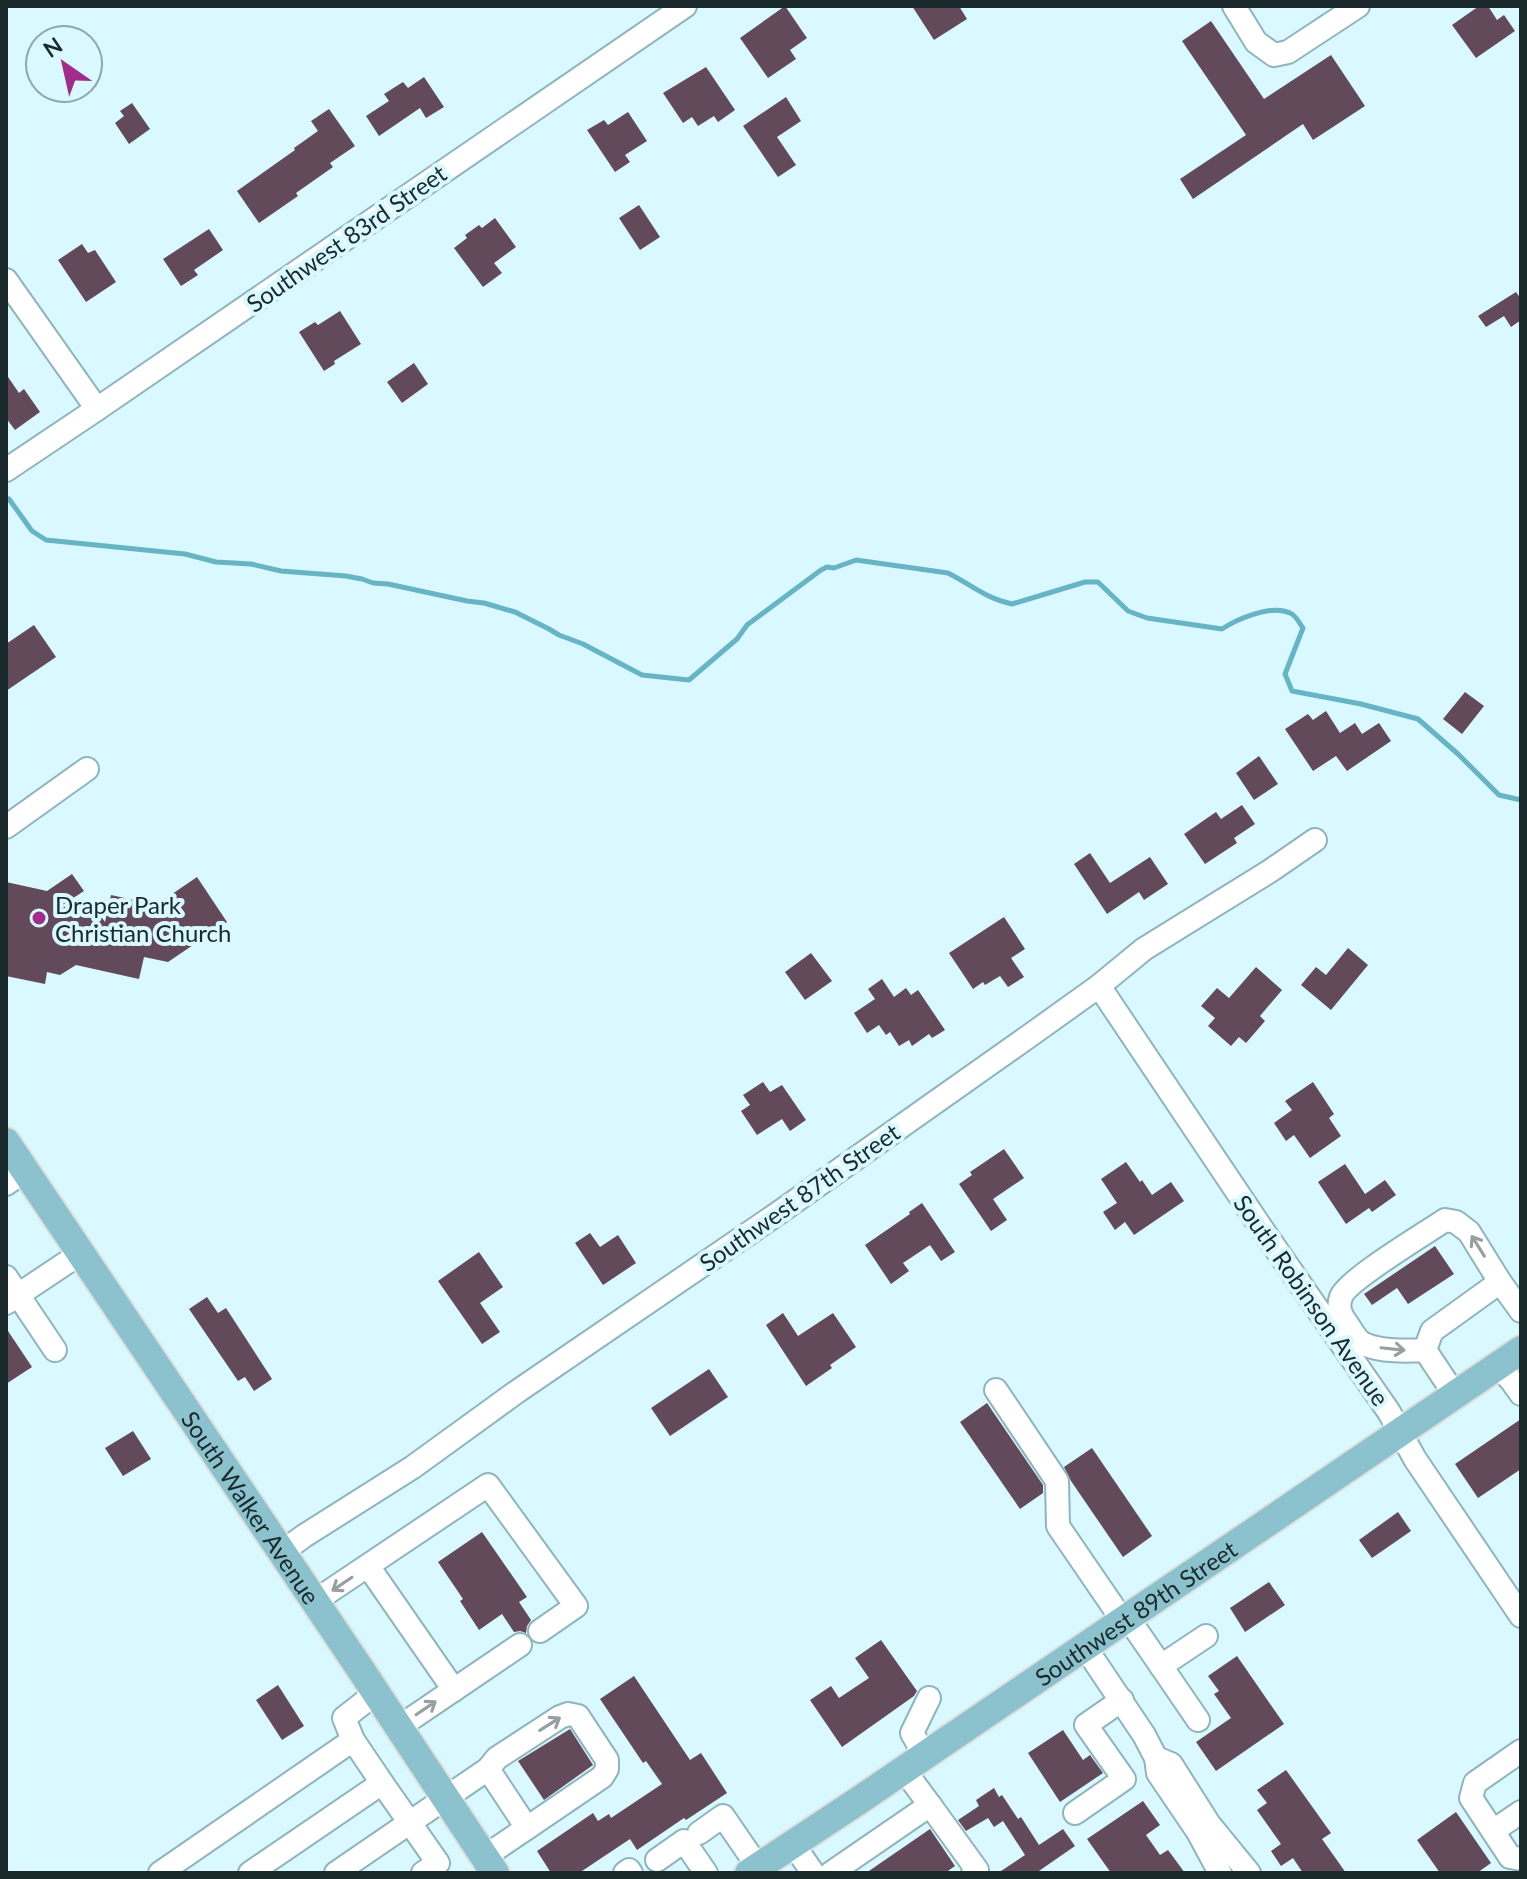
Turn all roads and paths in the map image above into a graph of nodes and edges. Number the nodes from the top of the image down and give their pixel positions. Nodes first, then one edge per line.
1 (685, 6) edge
2 (1234, 6) edge
3 (1358, 6) edge
4 (6, 280) edge
5 (97, 409) junction
6 (6, 470) edge
7 (87, 769) dead end
8 (6, 827) edge
9 (1315, 840) dead end
10 (1099, 986) junction
11 (6, 1142) edge
12 (16, 1177) edge
13 (81, 1253) junction
14 (1500, 1282) junction
15 (10, 1292) edge
16 (1521, 1311) edge
17 (55, 1350) dead end
18 (1425, 1350) junction
19 (1514, 1359) edge
20 (996, 1390) dead end
21 (1521, 1394) edge
22 (1455, 1395) junction
23 (1400, 1432) junction
24 (282, 1552) junction
25 (368, 1566) junction
26 (315, 1601) junction
27 (1521, 1616) edge
28 (1125, 1620) junction
29 (540, 1631) dead end
30 (1206, 1636) dead end
31 (520, 1645) dead end
32 (1085, 1647) junction
33 (1161, 1666) junction
34 (454, 1690) junction
35 (376, 1693) junction
36 (929, 1698) dead end
37 (1122, 1700) junction
38 (1198, 1720) dead end
39 (399, 1727) junction
40 (353, 1740) junction
41 (1521, 1751) edge
42 (1156, 1758) junction
43 (914, 1763) junction
44 (488, 1769) junction
45 (1124, 1779) junction
46 (382, 1783) junction
47 (446, 1799) junction
48 (930, 1805) junction
49 (1521, 1812) edge
50 (1075, 1813) dead end
51 (410, 1823) junction
52 (527, 1828) junction
53 (1204, 1828) junction
54 (1493, 1831) junction
55 (699, 1833) dead end
56 (793, 1844) junction
57 (1521, 1859) edge
58 (657, 1860) dead end
59 (490, 1865) edge
60 (753, 1870) edge
61 (160, 1873) edge
62 (250, 1873) edge
63 (336, 1873) edge
64 (423, 1873) edge
65 (706, 1873) edge
66 (813, 1873) edge
67 (831, 1873) edge
68 (973, 1873) edge
69 (1220, 1873) edge
70 (1249, 1873) edge

1 - 5 street, Southwest 83rd Street
2 - 3 street
4 - 5 street
5 - 6 street, Southwest 83rd Street
7 - 8 street
9 - 10 street, Southwest 87th Street
10 - 23 street, South Robinson Avenue
10 - 24 street, Southwest 87th Street
11 - 12 main road, South Walker Avenue
12 - 13 main road, South Walker Avenue
13 - 15 street
13 - 24 main road, South Walker Avenue
14 - 16 street
14 - 18 street
14 -> 18 street
15 - 17 street
18 - 22 street
19 - 21 street
19 - 22 main road, Southwest 89th Street
20 - 28 street
22 - 23 main road, Southwest 89th Street
23 - 27 street, South Robinson Avenue
23 - 28 main road, Southwest 89th Street
24 - 26 main road, South Walker Avenue
25 -> 26 street
25 - 29 street
25 - 34 street
26 - 35 main road, South Walker Avenue
28 - 32 main road, Southwest 89th Street
28 - 33 street
30 - 33 street
31 - 34 street
32 - 37 street
32 - 43 main road, Southwest 89th Street
33 - 38 street
39 -> 34 street
35 - 39 main road, South Walker Avenue
35 - 40 street
36 - 43 street
37 - 42 street
37 - 45 street
39 - 47 main road, South Walker Avenue
40 - 46 street
40 - 61 street
41 - 54 street
42 - 45 street
42 - 53 street
43 - 48 street
43 - 56 main road, Southwest 89th Street
44 - 47 street
44 - 52 street
44 -> 52 street
45 - 50 street
46 - 51 street
46 - 62 street
47 - 51 street
47 - 59 main road, South Walker Avenue
48 - 67 street
48 - 68 street
49 - 54 street
51 - 63 street
51 - 64 street
52 - 59 street
53 - 69 street
53 - 70 street
54 - 57 street
55 - 60 street
56 - 60 main road, Southwest 89th Street
56 - 66 street
58 - 65 street

